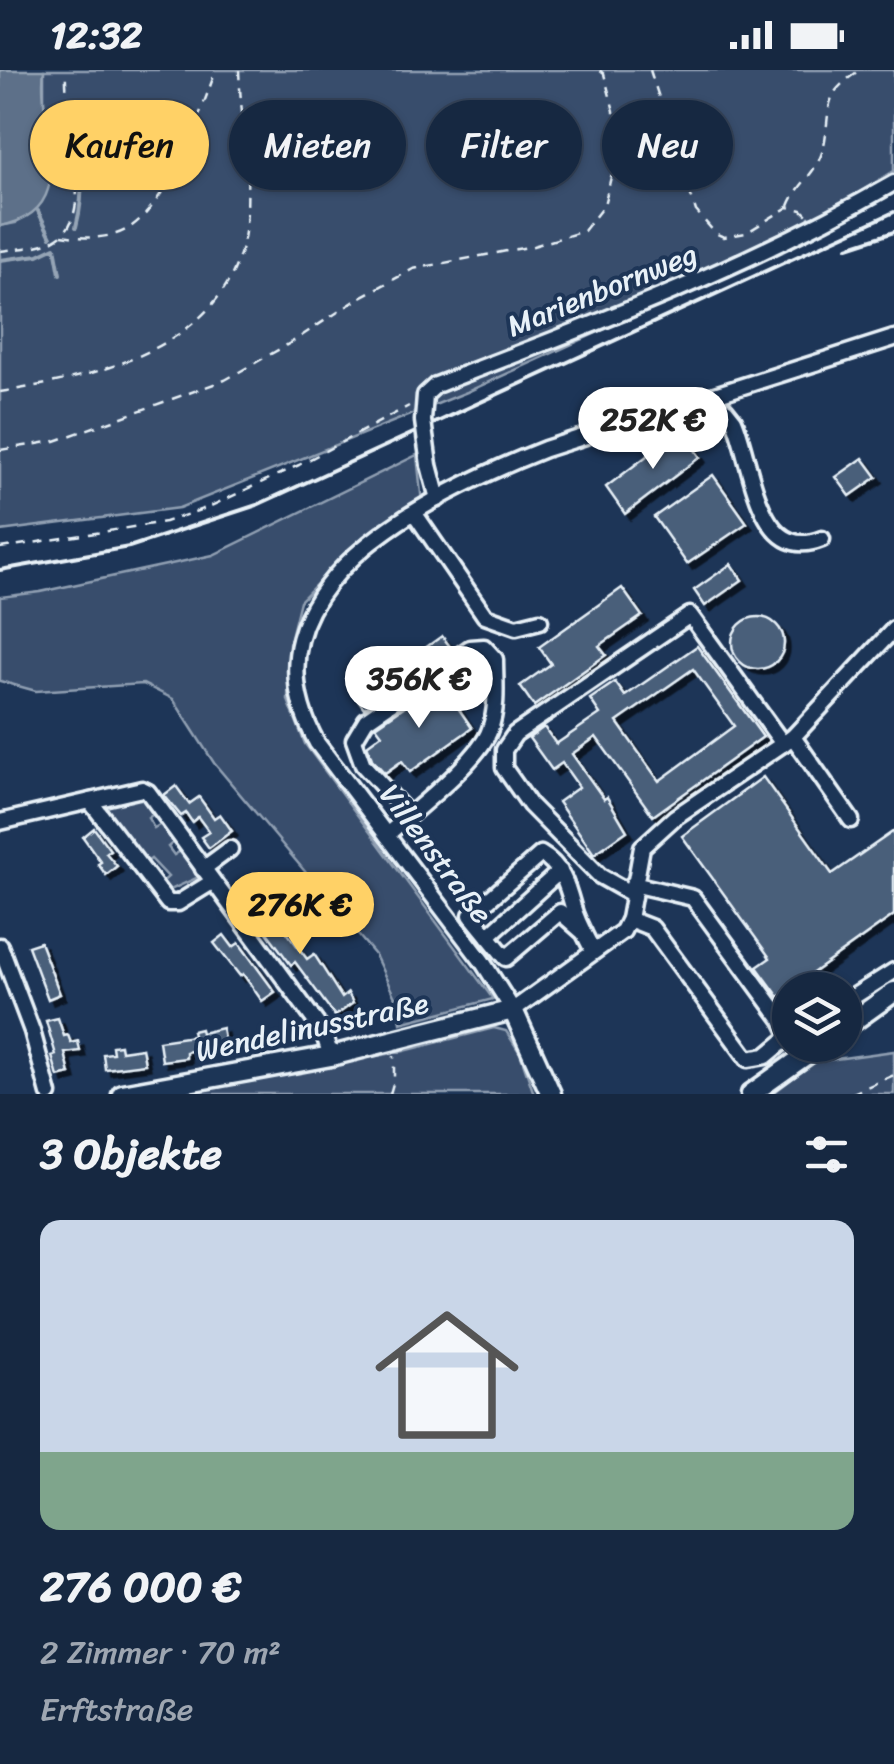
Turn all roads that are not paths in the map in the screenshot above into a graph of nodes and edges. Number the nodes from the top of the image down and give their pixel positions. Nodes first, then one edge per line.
1 (894, 183) edge
2 (894, 338) edge
3 (698, 400) junction
4 (438, 499) junction
5 (416, 514) junction
6 (822, 540) dead end
7 (540, 621) dead end
8 (894, 628) edge
9 (788, 740) junction
10 (90, 801) junction
11 (409, 815) junction
12 (851, 820) dead end
13 (0, 822) edge
14 (387, 835) junction
15 (230, 849) dead end
16 (560, 872) junction
17 (207, 876) junction
18 (633, 889) junction
19 (629, 919) junction
20 (584, 933) junction
21 (488, 936) junction
22 (0, 946) edge
23 (593, 951) junction
24 (894, 970) edge
25 (862, 991) edge
26 (894, 992) edge
27 (772, 1006) edge
28 (513, 1010) junction
29 (862, 1015) edge
30 (772, 1051) edge
31 (331, 1056) junction
32 (796, 1062) edge
33 (49, 1094) edge
34 (122, 1094) edge
35 (551, 1094) edge
36 (751, 1094) edge

1 - 4 street, Marienbornweg, bridge
2 - 3 street, Villenstraße
3 - 4 street, Villenstraße
3 - 6 street
4 - 5 street, Villenstraße
5 - 7 street
5 - 14 street, Villenstraße
8 - 9 street
9 - 12 street
9 - 18 street
9 - 18 street
10 - 13 street
10 - 17 street
10 - 17 street
11 - 11 street
11 - 14 street
14 - 28 street, Villenstraße
15 - 17 street
16 - 20 street
16 - 21 street
16 - 21 street
17 - 31 street
18 - 19 street
18 - 27 street
19 - 23 street
19 - 30 street
20 - 21 street
20 - 23 street
22 - 33 street
23 - 28 street
24 - 25 street
26 - 29 main road
28 - 31 main road, Wendelinusstraße
28 - 35 main road, Villenstraße
31 - 34 main road, Wendelinusstraße
32 - 36 main road

